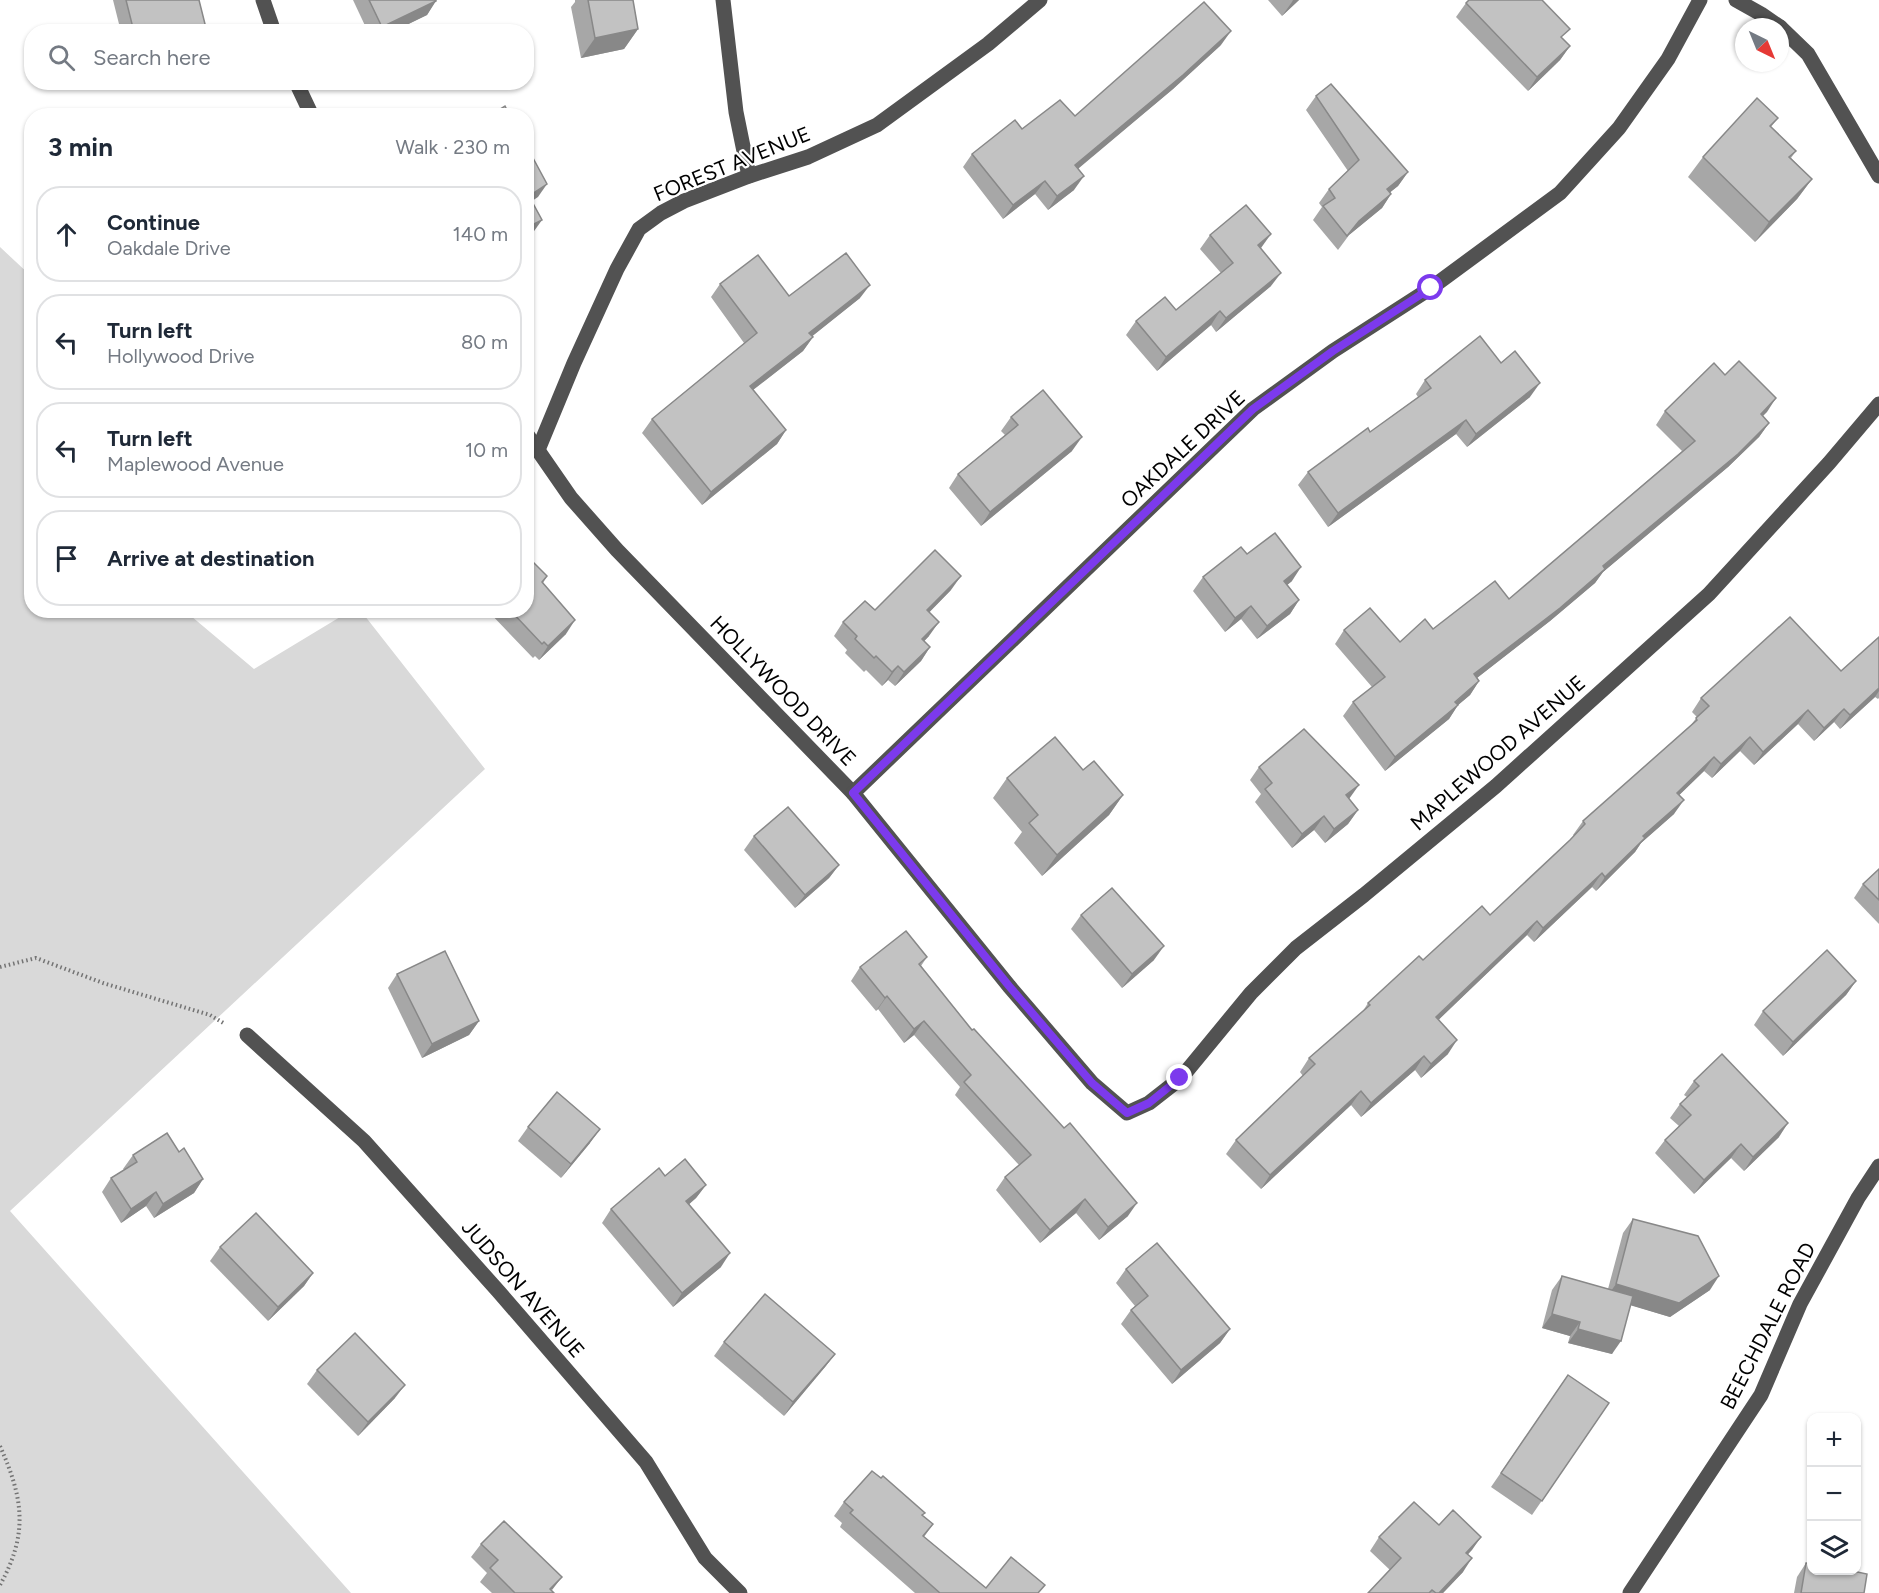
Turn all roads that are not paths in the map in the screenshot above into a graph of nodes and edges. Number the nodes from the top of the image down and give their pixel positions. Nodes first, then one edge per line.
1 (263, 0) edge
2 (723, 0) edge
3 (1040, 0) edge
4 (1700, 0) edge
5 (1736, 0) edge
6 (1767, 18) edge
7 (271, 24) edge
8 (1789, 36) edge
9 (300, 90) edge
10 (308, 108) edge
11 (749, 176) junction
12 (1879, 176) edge
13 (1879, 404) edge
14 (534, 444) edge
15 (538, 450) junction
16 (853, 793) junction
17 (247, 1035) road end
18 (1127, 1113) joint
19 (1879, 1166) edge
20 (740, 1593) edge
21 (1630, 1593) edge

1 - 7 street
2 - 11 street
3 - 11 street, FOREST AVENUE
4 - 16 street, OAKDALE DRIVE
5 - 6 street
8 - 12 street
9 - 10 street
11 - 15 street, FOREST AVENUE
13 - 18 street, MAPLEWOOD AVENUE
14 - 15 street, HOLLYWOOD DRIVE
15 - 16 street, HOLLYWOOD DRIVE
16 - 18 street, HOLLYWOOD DRIVE
17 - 20 street, JUDSON AVENUE
19 - 21 street, BEECHDALE ROAD

